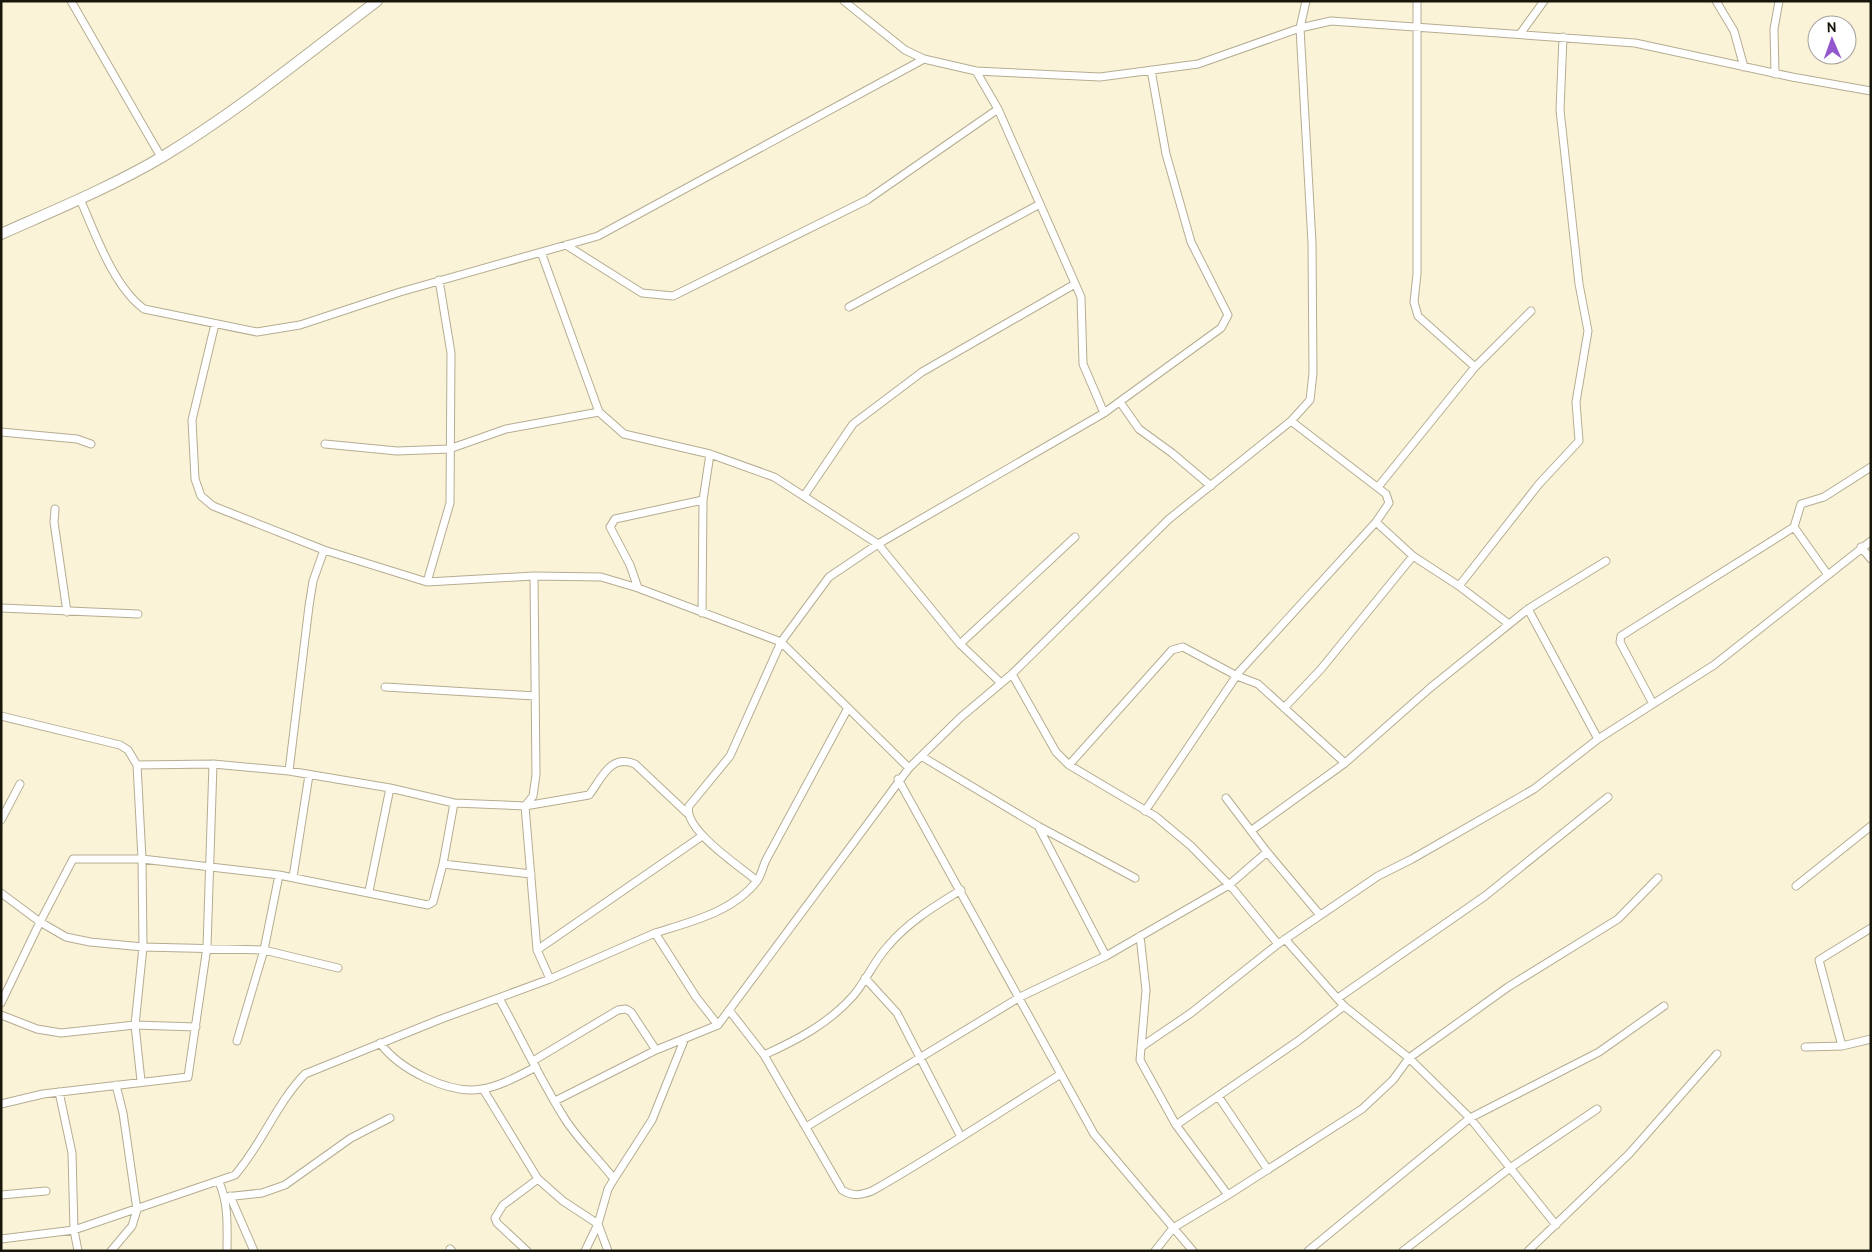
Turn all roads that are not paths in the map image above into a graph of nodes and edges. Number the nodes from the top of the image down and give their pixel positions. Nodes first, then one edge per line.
1 (71, 1) edge
2 (377, 1) edge
3 (844, 1) edge
4 (1306, 1) edge
5 (1418, 1) edge
6 (1544, 1) edge
7 (1716, 1) edge
8 (1779, 1) edge
9 (1418, 26) junction
10 (1300, 28) junction
11 (1520, 34) junction
12 (1563, 37) junction
13 (924, 59) junction
14 (1744, 67) junction
15 (1151, 70) junction
16 (976, 71) junction
17 (1775, 74) junction
18 (1871, 91) edge
19 (998, 109) junction
20 (162, 157) junction
21 (80, 199) junction
22 (1040, 204) junction
23 (1, 234) edge
24 (566, 245) junction
25 (541, 252) junction
26 (439, 280) junction
27 (1075, 284) junction
28 (849, 307) dead end
29 (1531, 311) dead end
30 (215, 324) junction
31 (1475, 367) junction
32 (1120, 402) junction
33 (599, 412) junction
34 (1104, 413) junction
35 (1291, 421) junction
36 (1, 432) edge
37 (91, 444) dead end
38 (325, 444) dead end
39 (449, 449) junction
40 (710, 454) junction
41 (1871, 467) edge
42 (1211, 486) junction
43 (1378, 487) junction
44 (804, 496) junction
45 (703, 500) junction
46 (55, 509) dead end
47 (1376, 522) junction
48 (1794, 527) junction
49 (1075, 537) dead end
50 (1871, 541) edge
51 (878, 544) junction
52 (1861, 547) junction
53 (324, 550) junction
54 (1413, 556) junction
55 (1871, 560) edge
56 (1606, 561) dead end
57 (1828, 575) junction
58 (534, 576) junction
59 (428, 582) junction
60 (1459, 586) junction
61 (638, 588) junction
62 (1, 608) edge
63 (1528, 609) junction
64 (67, 612) junction
65 (702, 612) junction
66 (138, 614) dead end
67 (1509, 624) junction
68 (781, 642) junction
69 (960, 644) junction
70 (1012, 674) junction
71 (1238, 676) junction
72 (1001, 684) junction
73 (385, 686) dead end
74 (535, 696) junction
75 (1652, 702) junction
76 (848, 708) junction
77 (1284, 708) junction
78 (1, 716) edge
79 (1598, 739) junction
80 (921, 756) junction
81 (1345, 763) junction
82 (212, 764) junction
83 (137, 765) junction
84 (1069, 765) junction
85 (909, 768) junction
86 (290, 771) junction
87 (309, 775) junction
88 (898, 779) junction
89 (20, 784) dead end
90 (390, 788) junction
91 (1608, 797) dead end
92 (1226, 798) dead end
93 (454, 803) junction
94 (525, 806) junction
95 (1145, 810) junction
96 (687, 813) junction
97 (1, 820) edge
98 (1038, 826) junction
99 (1871, 826) edge
100 (1252, 830) junction
101 (702, 836) junction
102 (1267, 852) junction
103 (142, 859) junction
104 (443, 864) junction
105 (208, 866) junction
106 (531, 874) junction
107 (279, 875) junction
108 (293, 877) junction
109 (1135, 878) dead end
110 (1658, 878) dead end
111 (757, 881) junction
112 (1229, 885) junction
113 (1796, 886) dead end
114 (961, 890) junction
115 (369, 891) junction
116 (1, 893) edge
117 (1320, 915) junction
118 (40, 922) junction
119 (1871, 928) edge
120 (655, 933) junction
121 (1140, 936) junction
122 (1285, 939) junction
123 (1278, 944) junction
124 (143, 947) junction
125 (207, 947) junction
126 (264, 950) junction
127 (537, 950) junction
128 (1106, 956) junction
129 (338, 968) dead end
130 (865, 978) junction
131 (550, 979) junction
132 (1020, 997) junction
133 (499, 998) junction
134 (1338, 998) junction
135 (1, 1003) edge
136 (1344, 1006) junction
137 (1664, 1006) dead end
138 (729, 1010) junction
139 (1, 1015) edge
140 (135, 1025) junction
141 (718, 1025) junction
142 (196, 1027) junction
143 (685, 1038) junction
144 (1871, 1039) edge
145 (238, 1041) dead end
146 (380, 1043) junction
147 (1842, 1046) junction
148 (1141, 1047) junction
149 (1805, 1047) dead end
150 (656, 1050) junction
151 (1717, 1054) dead end
152 (764, 1055) junction
153 (1408, 1058) junction
154 (920, 1060) junction
155 (535, 1064) junction
156 (1061, 1074) junction
157 (142, 1081) junction
158 (116, 1085) junction
159 (484, 1089) junction
160 (59, 1092) junction
161 (1218, 1096) junction
162 (555, 1101) junction
163 (1, 1104) edge
164 (1597, 1109) dead end
165 (390, 1118) dead end
166 (1470, 1118) junction
167 (1176, 1125) junction
168 (806, 1127) junction
169 (961, 1136) junction
170 (1510, 1168) junction
171 (1268, 1170) junction
172 (538, 1178) junction
173 (614, 1179) junction
174 (219, 1182) junction
175 (46, 1191) dead end
176 (1228, 1195) junction
177 (1, 1196) edge
178 (228, 1196) junction
179 (137, 1210) junction
180 (598, 1224) junction
181 (1556, 1226) junction
182 (1173, 1228) junction
183 (74, 1230) junction
184 (1, 1239) edge
185 (78, 1251) edge
186 (111, 1251) edge
187 (227, 1251) edge
188 (254, 1251) edge
189 (527, 1251) edge
190 (585, 1251) edge
191 (608, 1251) edge
192 (1153, 1251) edge
193 (1192, 1251) edge
194 (1308, 1251) edge
195 (1403, 1251) edge
196 (1528, 1251) edge

1 - 20 street
2 - 20 street
3 - 13 street
4 - 10 street
5 - 9 street
6 - 11 street
7 - 14 street
8 - 17 street
9 - 10 street
9 - 11 street
9 - 31 street
10 - 15 street
10 - 35 street
11 - 12 street
12 - 14 street
12 - 60 street
13 - 16 street
13 - 24 street
14 - 17 street
15 - 16 street
15 - 32 street
16 - 19 street
17 - 18 street
19 - 22 street
19 - 24 street
20 - 21 street
21 - 23 street
21 - 30 street
22 - 27 street
22 - 28 street
24 - 25 street
25 - 26 street
25 - 33 street
26 - 30 street
26 - 39 street
27 - 34 street
27 - 44 street
29 - 31 street
30 - 53 street
31 - 43 street
32 - 34 street
32 - 42 street
33 - 39 street
33 - 40 street
34 - 51 street
35 - 42 street
35 - 43 street
36 - 37 street
38 - 39 street
39 - 59 street
40 - 44 street
40 - 45 street
41 - 48 street
42 - 70 street
43 - 47 street
44 - 51 street
45 - 61 street
45 - 65 street
46 - 64 street
47 - 54 street
47 - 71 street
48 - 57 street
48 - 75 street
49 - 69 street
50 - 52 street
51 - 68 street
51 - 69 street
52 - 55 street
52 - 57 street
53 - 59 street
53 - 86 street
54 - 60 street
54 - 77 street
56 - 63 street
57 - 75 street
58 - 59 street
58 - 61 street
58 - 74 street
60 - 67 street
61 - 65 street
62 - 64 street
63 - 67 street
63 - 79 street
64 - 66 street
65 - 68 street
67 - 81 street
68 - 76 street
68 - 96 street
69 - 72 street
70 - 72 street
70 - 84 street
71 - 77 street
71 - 84 street
71 - 95 street
72 - 80 street
73 - 74 street
74 - 94 street
75 - 79 street
76 - 85 street
76 - 111 street
77 - 81 street
78 - 83 street
79 - 117 street
80 - 85 street
80 - 98 street
81 - 100 street
82 - 83 street
82 - 86 street
82 - 105 street
83 - 103 street
84 - 95 street
85 - 88 street
86 - 87 street
87 - 90 street
87 - 108 street
88 - 114 street
88 - 138 street
89 - 97 street
90 - 93 street
90 - 115 street
91 - 134 street
92 - 100 street
93 - 94 street
93 - 104 street
94 - 96 street
94 - 106 street
95 - 112 street
96 - 101 street
98 - 109 street
98 - 128 street
99 - 113 street
100 - 102 street
101 - 111 street
101 - 127 street
102 - 112 street
102 - 117 street
103 - 105 street
103 - 118 street
103 - 124 street
104 - 106 street
104 - 115 street
105 - 107 street
105 - 125 street
106 - 127 street
107 - 108 street
107 - 126 street
108 - 115 street
110 - 153 street
111 - 120 street
112 - 121 street
112 - 123 street
114 - 130 street
114 - 132 street
116 - 118 street
117 - 122 street
118 - 124 street
118 - 135 street
119 - 147 street
120 - 131 street
120 - 141 street
121 - 128 street
121 - 148 street
122 - 123 street
122 - 134 street
123 - 148 street
124 - 125 street
124 - 140 street
125 - 126 street
125 - 142 street
126 - 129 street
126 - 145 street
127 - 131 street
128 - 132 street
130 - 152 street
130 - 154 street
131 - 133 street
132 - 154 street
132 - 156 street
133 - 146 street
133 - 155 street
134 - 136 street
136 - 153 street
136 - 161 street
137 - 166 street
138 - 141 street
138 - 152 street
139 - 140 street
140 - 142 street
140 - 157 street
141 - 143 street
142 - 157 street
143 - 150 street
143 - 173 street
144 - 147 street
146 - 159 street
146 - 174 street
147 - 149 street
148 - 167 street
150 - 155 street
150 - 162 street
151 - 181 street
152 - 168 street
153 - 166 street
153 - 171 street
154 - 168 street
154 - 169 street
155 - 159 street
155 - 162 street
156 - 169 street
156 - 182 street
157 - 158 street
158 - 160 street
158 - 179 street
159 - 172 street
160 - 163 street
160 - 183 street
161 - 167 street
161 - 171 street
162 - 173 street
164 - 170 street
165 - 178 street
166 - 170 street
166 - 194 street
167 - 176 street
168 - 169 street
170 - 181 street
170 - 195 street
171 - 176 street
172 - 180 street
172 - 189 street
173 - 180 street
174 - 178 street
174 - 179 street
175 - 177 street
176 - 182 street
178 - 187 street
178 - 188 street
179 - 183 street
179 - 186 street
180 - 190 street
180 - 191 street
181 - 196 street
182 - 192 street
182 - 193 street
183 - 184 street
183 - 185 street

